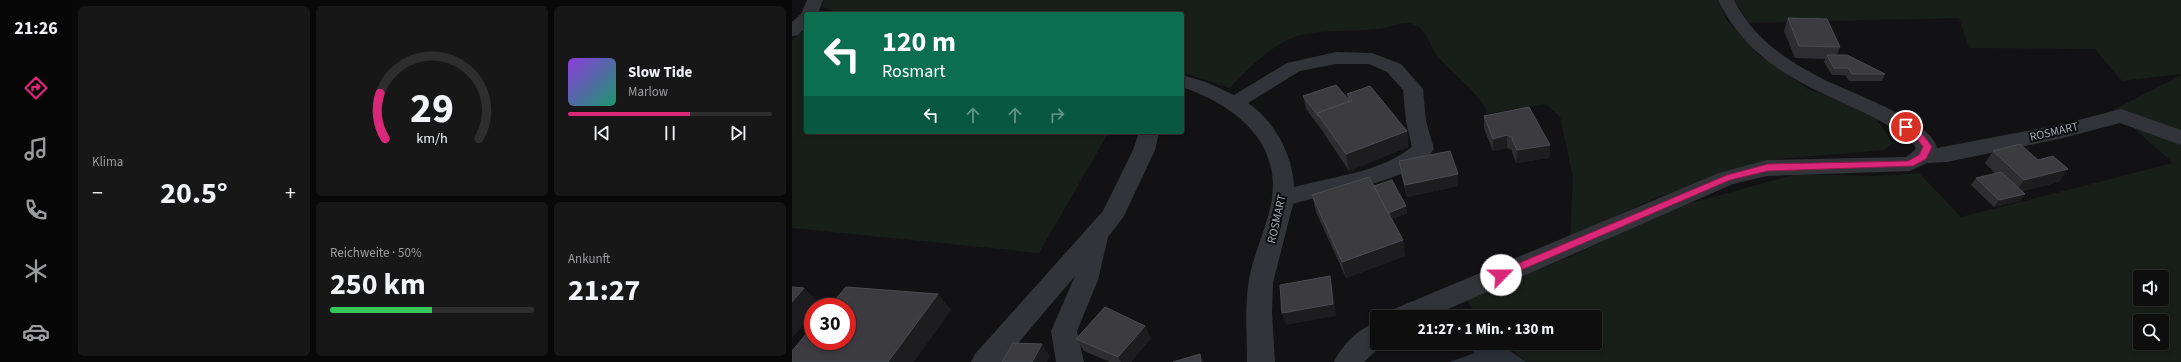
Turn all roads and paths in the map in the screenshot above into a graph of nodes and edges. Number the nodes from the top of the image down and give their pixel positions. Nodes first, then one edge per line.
1 (815, 0) edge
2 (1726, 0) edge
3 (810, 12) edge
4 (804, 20) edge
5 (792, 31) edge
6 (1184, 82) edge
7 (1234, 103) junction
8 (1148, 134) edge
9 (2181, 138) edge
10 (1923, 156) junction
11 (1283, 199) junction
12 (1096, 237) junction
13 (1419, 310) edge
14 (1370, 339) edge
15 (985, 362) edge
16 (1070, 362) edge
17 (1261, 362) edge
18 (1348, 362) edge

1 - 3 street
2 - 10 street
4 - 5 street
6 - 7 street, ROSMART
7 - 11 street, ROSMART
7 - 11 street
8 - 12 street
9 - 10 street, ROSMART
10 - 13 street, ROSMART
11 - 17 street, ROSMART
12 - 15 street
12 - 16 street
14 - 18 street

